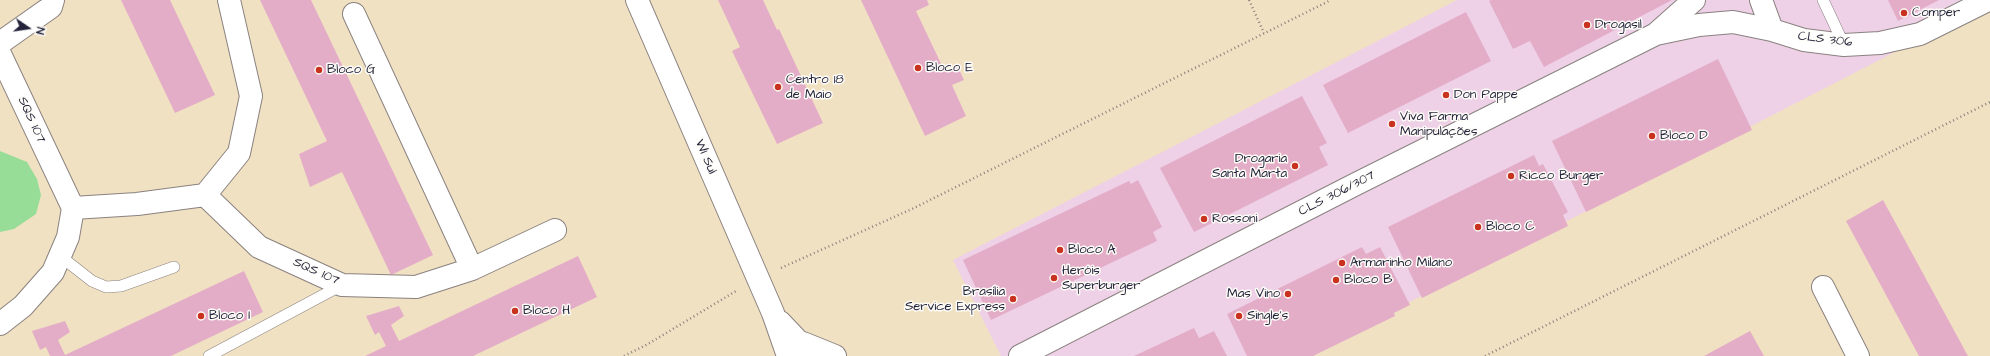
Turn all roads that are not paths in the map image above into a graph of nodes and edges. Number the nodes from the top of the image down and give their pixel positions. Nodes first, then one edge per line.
1 (53, 0) edge
2 (229, 0) edge
3 (638, 0) edge
4 (1694, 0) edge
5 (1761, 0) edge
6 (1823, 0) edge
7 (1988, 0) edge
8 (354, 14) dead end
9 (1772, 30) junction
10 (1656, 34) junction
11 (0, 43) edge
12 (1844, 46) junction
13 (0, 54) edge
14 (205, 195) junction
15 (73, 208) junction
16 (555, 230) dead end
17 (60, 256) junction
18 (174, 267) dead end
19 (472, 269) junction
20 (342, 285) junction
21 (1823, 287) dead end
22 (0, 324) edge
23 (793, 349) edge
24 (209, 356) edge
25 (815, 356) edge
26 (835, 356) edge
27 (1020, 356) edge
28 (1858, 356) edge

1 - 11 street
2 - 14 street
3 - 23 street, W1 Sul
4 - 10 street
5 - 9 street
6 - 12 lane
7 - 12 street, CLS 306
8 - 19 street
9 - 10 street, CLS 306
9 - 12 street, CLS 306
10 - 27 street, CLS 306/307
13 - 15 street, SQS 107
14 - 15 street
14 - 20 street, SQS 107
15 - 17 street
16 - 19 street, SQS 107
17 - 18 lane
17 - 22 street
19 - 20 street, SQS 107
20 - 24 lane
21 - 28 street
23 - 25 street
23 - 26 street

